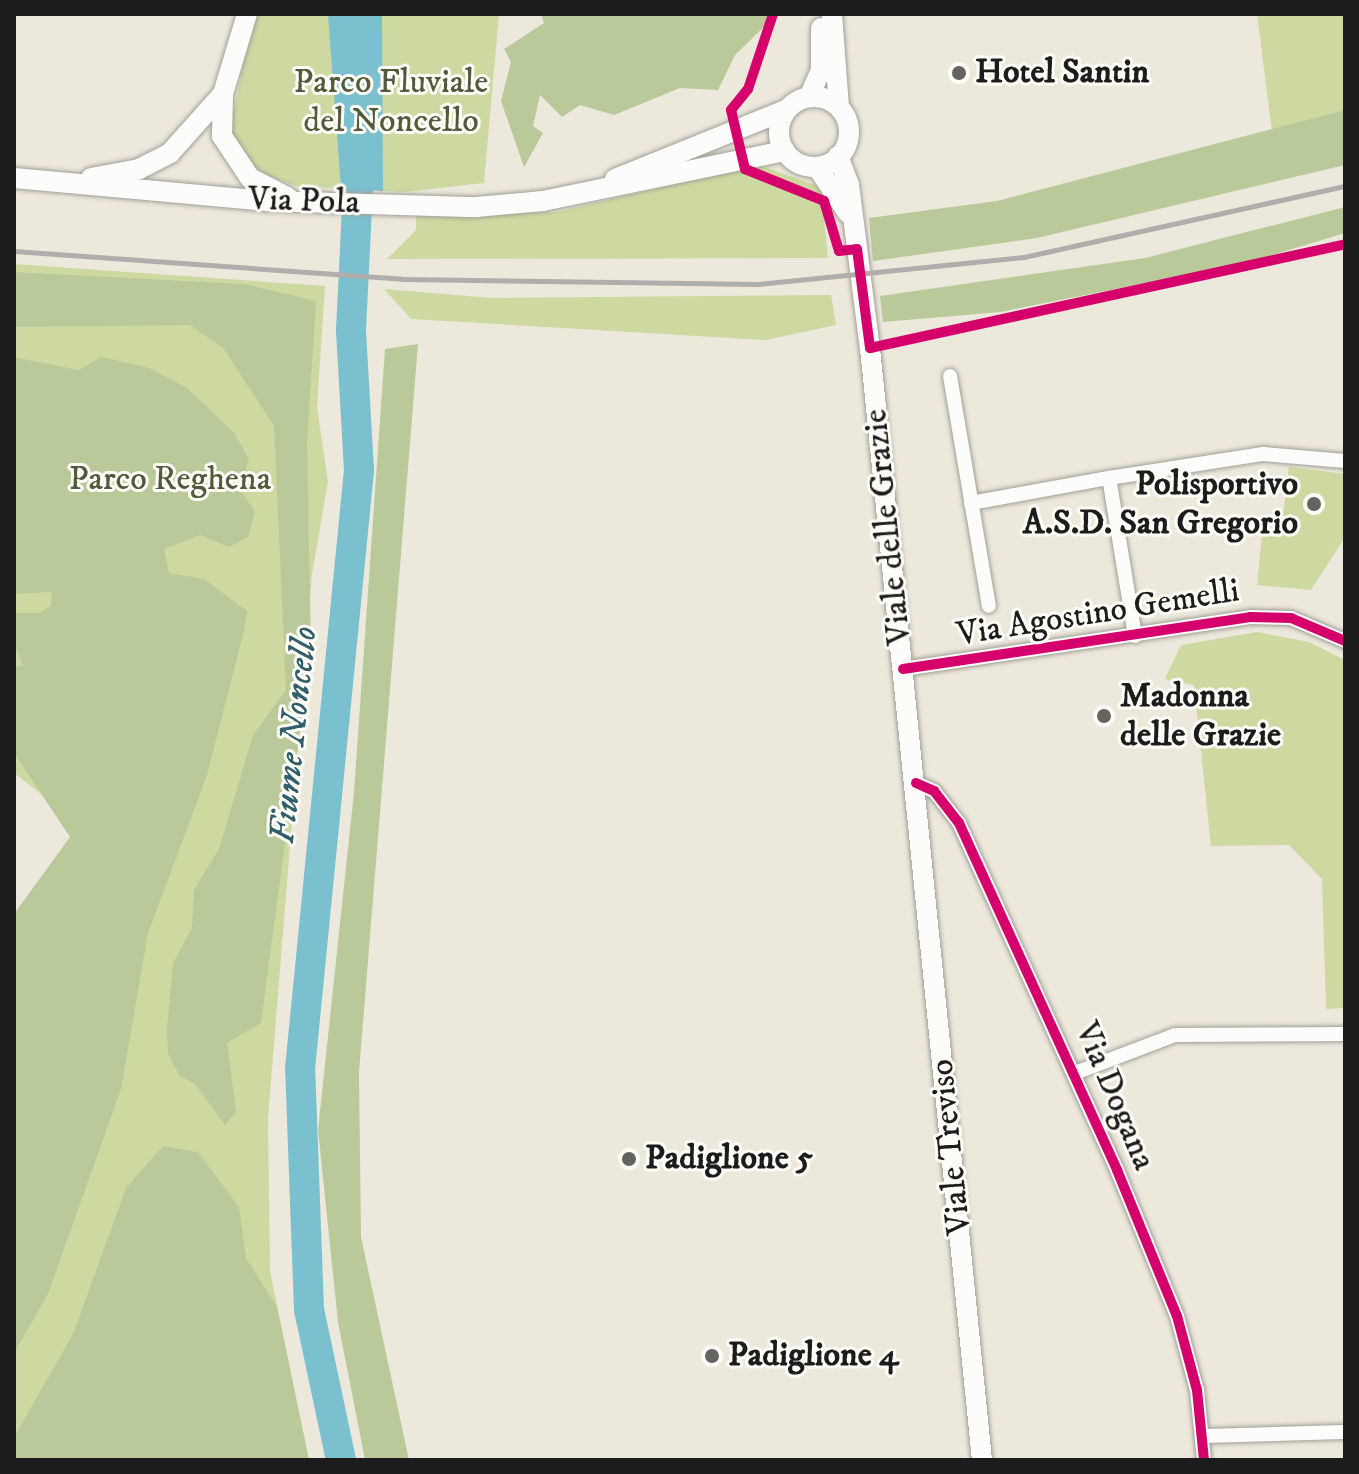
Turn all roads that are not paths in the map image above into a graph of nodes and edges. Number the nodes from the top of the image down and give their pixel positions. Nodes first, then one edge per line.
1 (247, 14) edge
2 (819, 14) edge
3 (832, 14) edge
4 (223, 94) junction
5 (809, 97) junction
6 (839, 107) junction
7 (786, 110) junction
8 (785, 151) junction
9 (838, 156) junction
10 (817, 167) junction
11 (14, 178) edge
12 (63, 181) junction
13 (594, 189) junction
14 (291, 198) junction
15 (853, 222) junction
16 (950, 376) dead end
17 (1345, 461) edge
18 (1109, 478) junction
19 (971, 503) junction
20 (989, 606) dead end
21 (1135, 636) junction
22 (1345, 641) edge
23 (903, 669) junction
24 (916, 783) junction
25 (920, 833) joint
26 (1345, 1034) edge
27 (1075, 1073) junction
28 (1345, 1432) edge
29 (1204, 1436) junction
30 (982, 1460) edge
31 (1204, 1460) edge

1 - 4 main road
2 - 5 main road
3 - 6 main road, Viale delle Grazie
4 - 12 main road
4 - 14 main road
5 - 6 main road
5 - 7 main road
6 - 9 main road, Viale delle Grazie
7 - 8 main road
7 - 13 main road, Via Pola
8 - 10 main road
8 - 13 main road, Via Pola
9 - 10 main road
9 - 15 main road, Viale delle Grazie
10 - 15 main road, Viale delle Grazie
11 - 12 main road, Via Pola
12 - 14 main road, Via Pola
13 - 14 main road, Via Pola
15 - 23 main road, Viale delle Grazie
16 - 19 street
17 - 18 street
18 - 19 street
18 - 21 street
19 - 20 street
21 - 22 street, Via Agostino Gemelli
21 - 23 street, Via Agostino Gemelli
23 - 24 main road, Viale delle Grazie
24 - 25 main road, Viale delle Grazie
24 - 27 street, Via Dogana
25 - 30 main road, Viale Treviso
26 - 27 street
27 - 29 street, Via Dogana
28 - 29 street
29 - 31 street, Via Dogana

